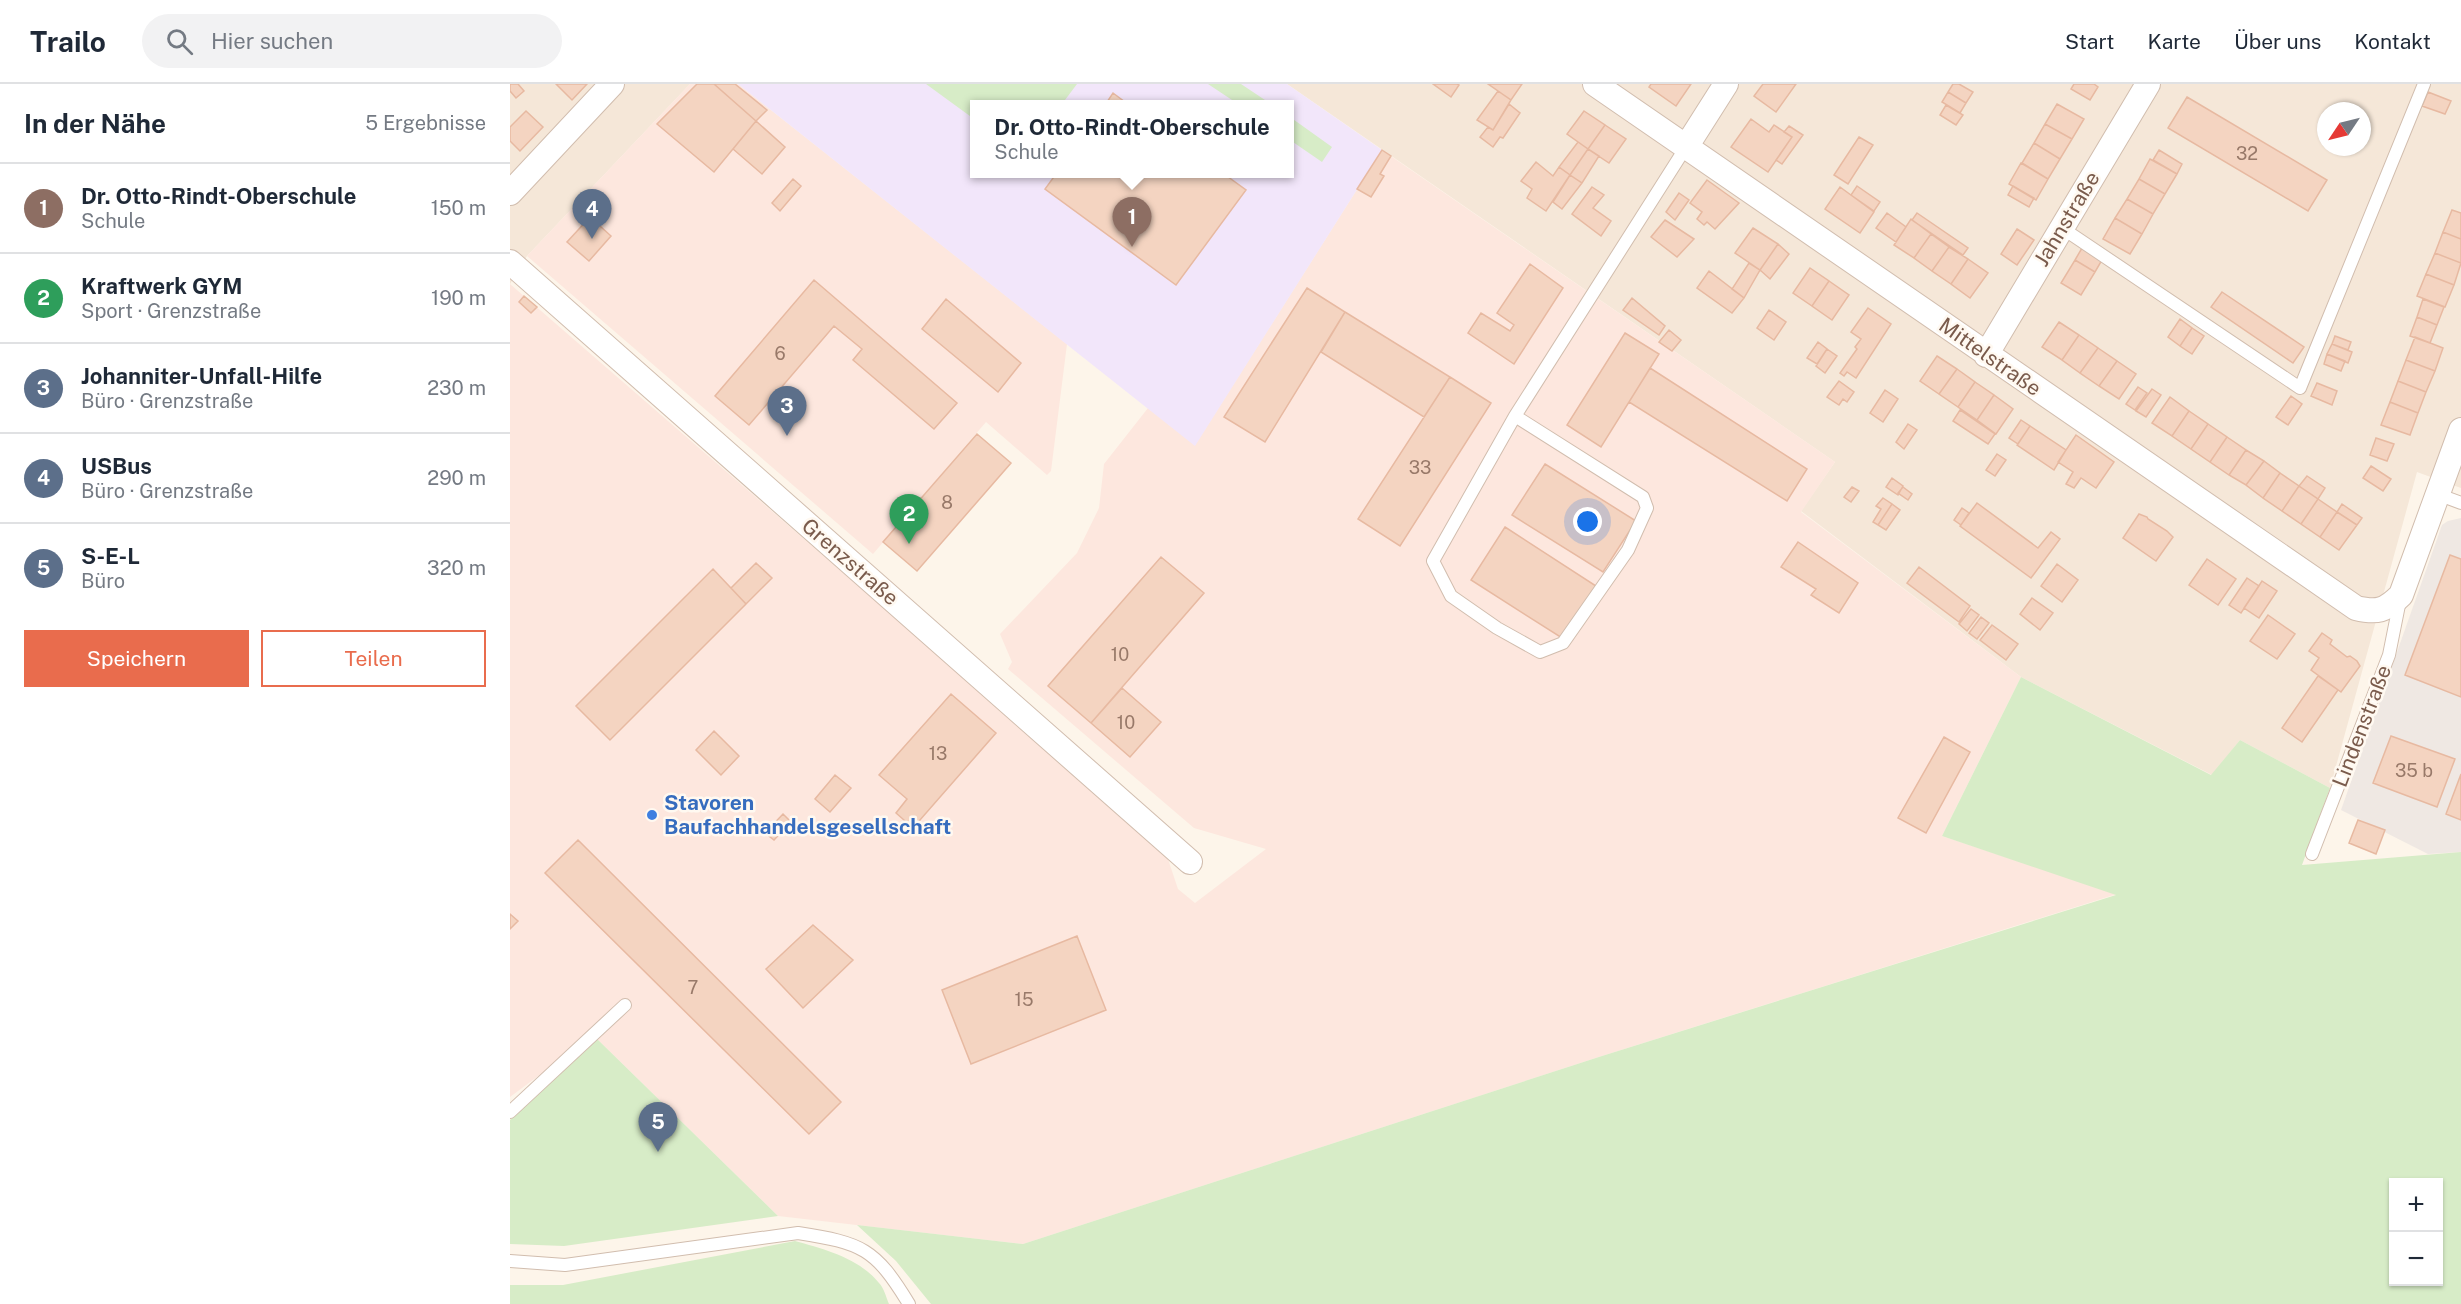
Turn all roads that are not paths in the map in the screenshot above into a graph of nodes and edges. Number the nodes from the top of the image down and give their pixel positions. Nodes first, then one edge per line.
1 (612, 84) edge
2 (1595, 84) edge
3 (1726, 84) edge
4 (2148, 84) edge
5 (2424, 84) edge
6 (1686, 147) junction
7 (510, 193) edge
8 (2062, 228) junction
9 (510, 262) edge
10 (1986, 355) junction
11 (1515, 416) junction
12 (2461, 430) edge
13 (2437, 494) junction
14 (2461, 503) edge
15 (2395, 601) junction
16 (2312, 854) dead end
17 (1190, 862) dead end
18 (625, 1005) dead end
19 (510, 1112) edge
20 (510, 1261) edge
21 (909, 1304) edge

1 - 7 street
2 - 6 street, Mittelstraße
3 - 6 street
4 - 8 street, Jahnstraße
5 - 8 lane
6 - 10 street, Mittelstraße
6 - 11 lane
8 - 10 street, Jahnstraße
9 - 17 street, Grenzstraße
10 - 15 street, Mittelstraße
11 - 11 lane
12 - 13 street, Lindenstraße
13 - 14 lane
13 - 15 street, Lindenstraße
15 - 16 lane, Lindenstraße
18 - 19 lane
20 - 21 lane

